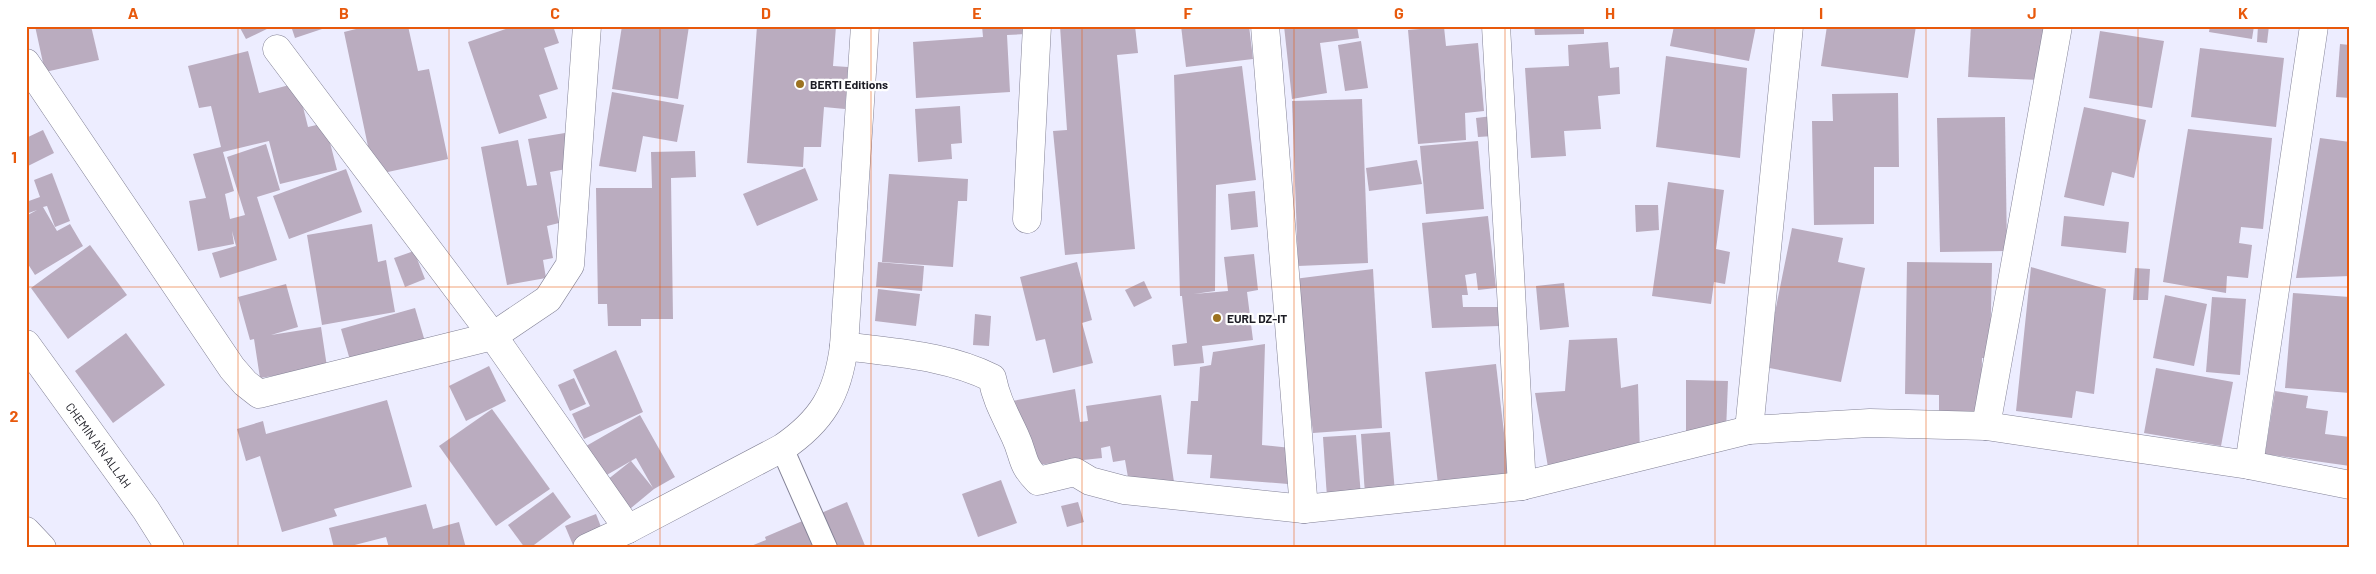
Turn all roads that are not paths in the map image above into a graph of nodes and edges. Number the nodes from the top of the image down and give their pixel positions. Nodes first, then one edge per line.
1 (587, 26) edge
2 (865, 26) edge
3 (1037, 26) edge
4 (1265, 26) edge
5 (1496, 26) edge
6 (1789, 26) edge
7 (2058, 26) edge
8 (2314, 26) edge
9 (277, 49) dead end
10 (26, 63) edge
11 (1027, 219) dead end
12 (493, 336) junction
13 (26, 344) edge
14 (844, 346) junction
15 (1986, 426) junction
16 (1749, 430) junction
17 (782, 448) junction
18 (2249, 465) junction
19 (2350, 485) edge
20 (1522, 486) junction
21 (1304, 509) junction
22 (628, 529) junction
23 (26, 531) edge
24 (42, 548) edge
25 (170, 548) edge
26 (587, 548) edge
27 (826, 548) edge

1 - 12 street
2 - 14 street
3 - 11 street
4 - 21 street
5 - 20 street
6 - 16 street
7 - 15 street
8 - 18 street
9 - 12 street
10 - 12 street
12 - 22 street
13 - 25 street, CHEMIN AÎN ALLAH
14 - 17 street
14 - 21 street
15 - 16 street
15 - 18 street
16 - 20 street
17 - 22 street
17 - 27 lane
18 - 19 street
20 - 21 street
22 - 26 street
23 - 24 street

